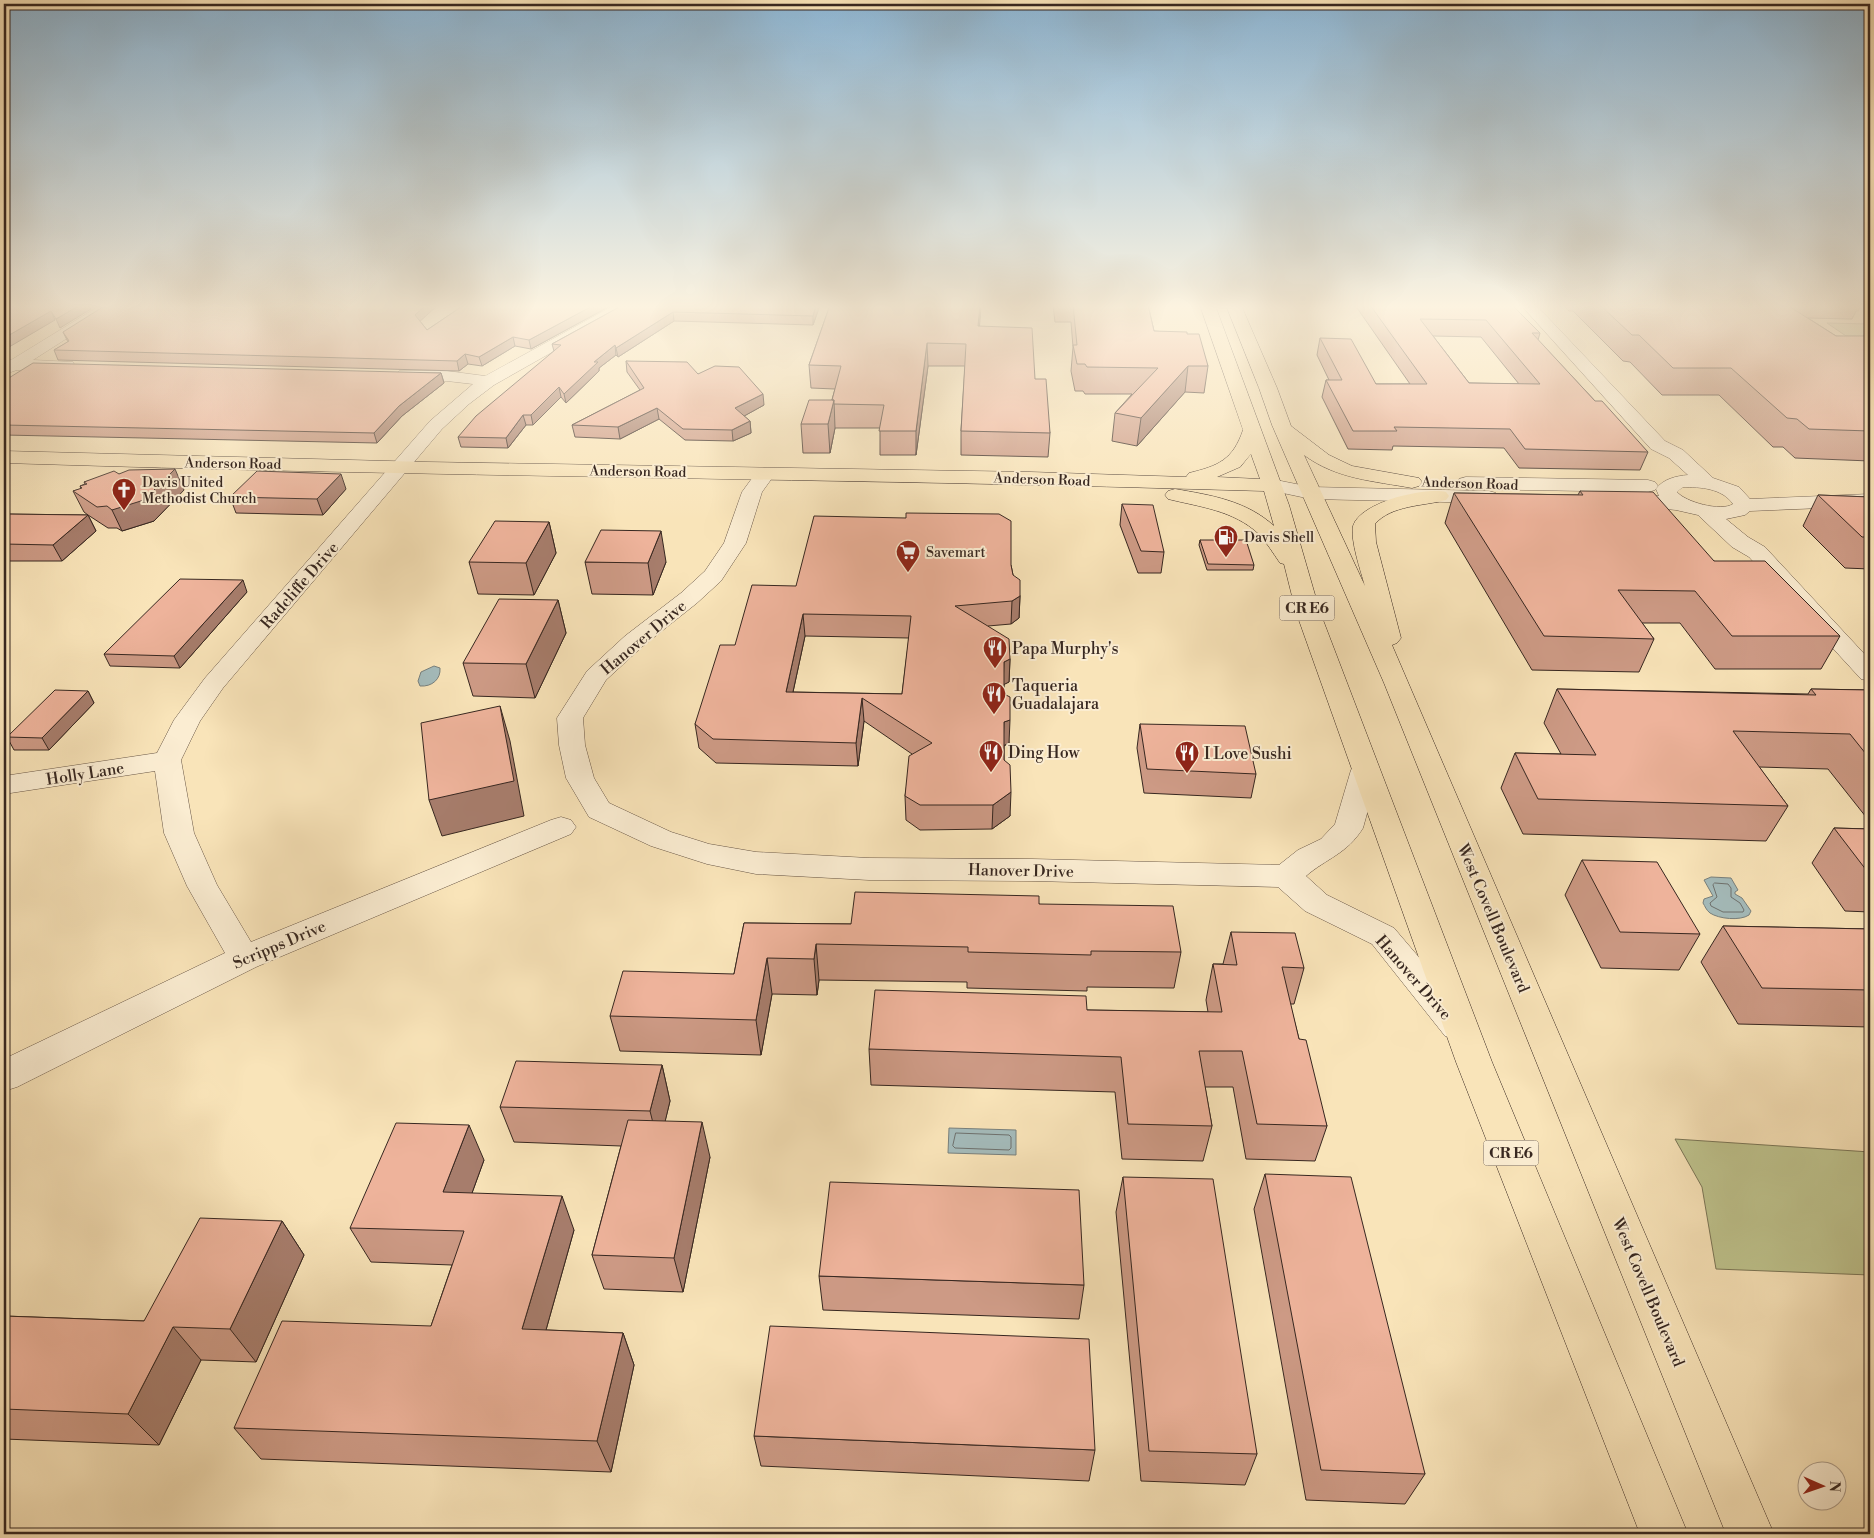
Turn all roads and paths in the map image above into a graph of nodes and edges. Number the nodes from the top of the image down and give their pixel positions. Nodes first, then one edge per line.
1 (453, 377) edge
2 (496, 377) edge
3 (1233, 377) edge
4 (1263, 377) edge
5 (1595, 377) edge
6 (488, 381) junction
7 (1280, 425) junction
8 (1252, 430) junction
9 (1658, 445) junction
10 (4, 458) edge
11 (398, 467) junction
12 (765, 474) junction
13 (1090, 480) junction
14 (1173, 482) junction
15 (1412, 482) junction
16 (1706, 482) junction
17 (1673, 483) junction
18 (1271, 485) junction
19 (1309, 487) junction
20 (1726, 489) junction
21 (1439, 496) junction
22 (1840, 500) junction
23 (1870, 500) edge
24 (1679, 504) junction
25 (1741, 508) junction
26 (1706, 512) junction
27 (1757, 552) junction
28 (1294, 565) junction
29 (1870, 674) edge
30 (1397, 683) junction
31 (167, 760) junction
32 (1365, 770) junction
33 (4, 784) edge
34 (561, 827) dead end
35 (1286, 876) junction
36 (244, 958) junction
37 (1464, 1035) junction
38 (4, 1076) edge
39 (1664, 1534) edge
40 (1750, 1534) edge

1 - 6 street
2 - 6 street, Radcliffe Drive
3 - 8 main road, CR E6
4 - 7 main road, West Covell Boulevard / CR E6
5 - 9 street
6 - 11 street, Radcliffe Drive
7 - 15 main road
7 - 19 main road, West Covell Boulevard / CR E6
8 - 14 main road
8 - 18 main road, CR E6
9 - 16 street
9 - 17 street
10 - 11 main road, Anderson Road
11 - 12 main road, Anderson Road
11 - 31 street, Radcliffe Drive
12 - 13 main road, Anderson Road
12 - 35 street, Hanover Drive
13 - 14 main road, Anderson Road
13 - 28 main road
14 - 18 main road, Anderson Road
15 - 17 street, Anderson Road
15 - 19 street, Anderson Road
16 - 17 street, Anderson Road
16 - 20 street
17 - 24 street
18 - 19 street, Anderson Road
18 - 28 main road, CR E6
19 - 21 street, Anderson Road
19 - 30 main road, West Covell Boulevard / CR E6
20 - 22 street
20 - 25 street
21 - 24 street, Anderson Road
21 - 30 main road
22 - 23 street
22 - 25 street
24 - 26 street, Anderson Road
25 - 26 street
25 - 27 street
26 - 27 street
27 - 29 street
28 - 32 main road, CR E6
30 - 40 main road, West Covell Boulevard / CR E6
31 - 33 street, Holly Lane
31 - 36 street
32 - 35 street
32 - 37 main road, CR E6
34 - 36 street, Scripps Drive
35 - 37 street, Hanover Drive
36 - 38 street, Scripps Drive
37 - 39 main road, CR E6

